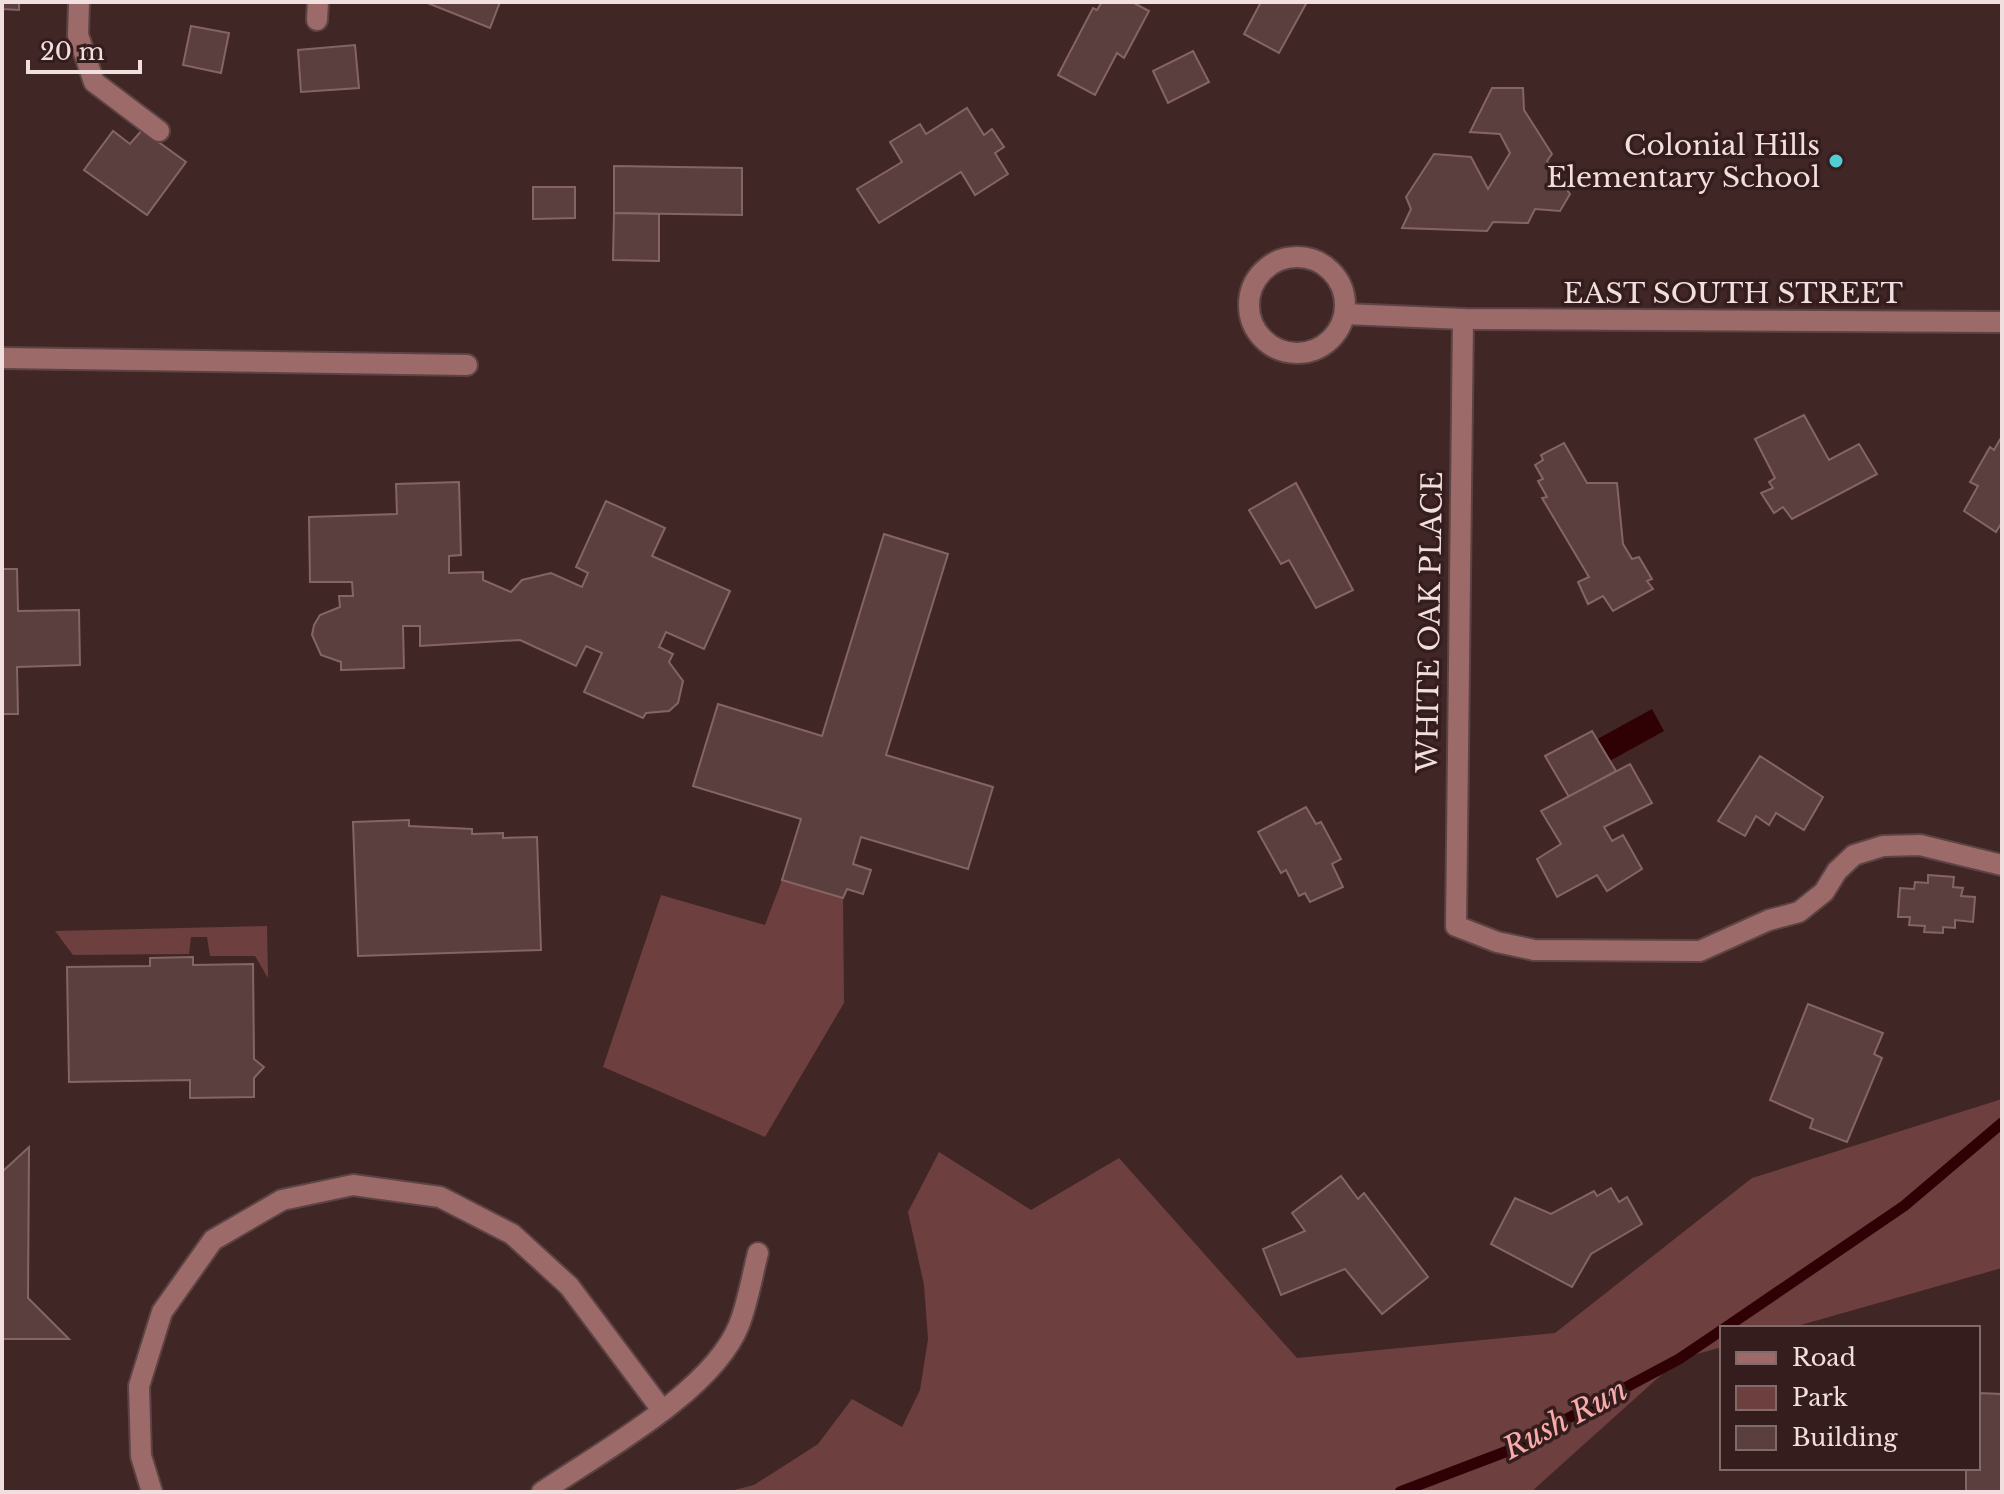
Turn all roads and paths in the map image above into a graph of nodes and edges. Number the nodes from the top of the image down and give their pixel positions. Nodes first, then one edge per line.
1 (79, 2) edge
2 (159, 131) dead end
3 (1345, 314) junction
4 (1463, 319) junction
5 (2002, 322) edge
6 (2, 358) edge
7 (467, 365) dead end
8 (2002, 865) edge
9 (758, 1253) dead end
10 (662, 1410) junction
11 (152, 1492) edge
12 (542, 1492) edge

1 - 2 street
3 - 3 street
3 - 4 street, EAST SOUTH STREET
4 - 5 street, EAST SOUTH STREET
4 - 8 street, WHITE OAK PLACE
6 - 7 street
9 - 10 street
10 - 11 street
10 - 12 street

